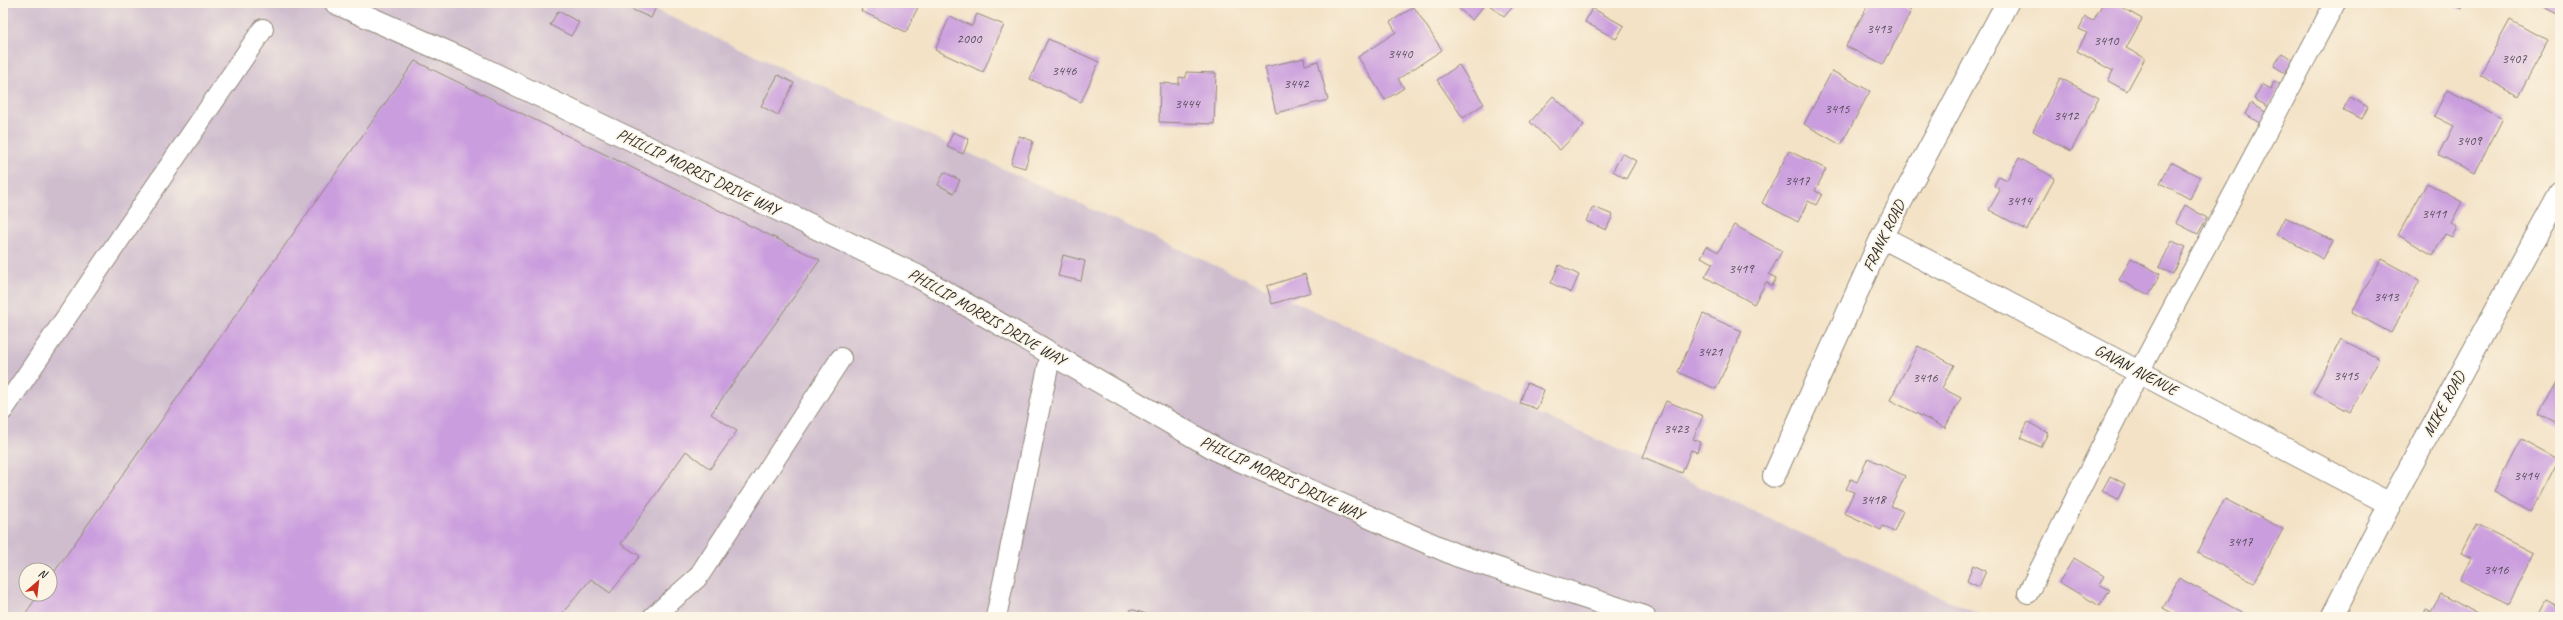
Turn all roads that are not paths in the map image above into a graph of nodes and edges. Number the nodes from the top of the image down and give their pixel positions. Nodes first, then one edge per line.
1 (336, 3) edge
2 (2007, 3) edge
3 (2335, 3) edge
4 (263, 29) dead end
5 (2560, 193) edge
6 (1882, 237) junction
7 (1051, 353) junction
8 (840, 358) dead end
9 (2139, 372) junction
10 (3, 410) edge
11 (1774, 476) dead end
12 (2390, 504) junction
13 (2028, 593) dead end
14 (653, 617) edge
15 (996, 617) edge
16 (1644, 617) edge
17 (2332, 617) edge

1 - 7 street, PHILLIP MORRIS DRIVE WAY
2 - 6 street, FRANK ROAD
3 - 9 lane
4 - 10 lane
5 - 12 street, MIKE ROAD
6 - 9 street, GAVAN AVENUE
6 - 11 street, FRANK ROAD
7 - 15 lane
7 - 16 street, PHILLIP MORRIS DRIVE WAY
8 - 14 lane
9 - 12 street, GAVAN AVENUE
9 - 13 lane
12 - 17 street, MIKE ROAD

